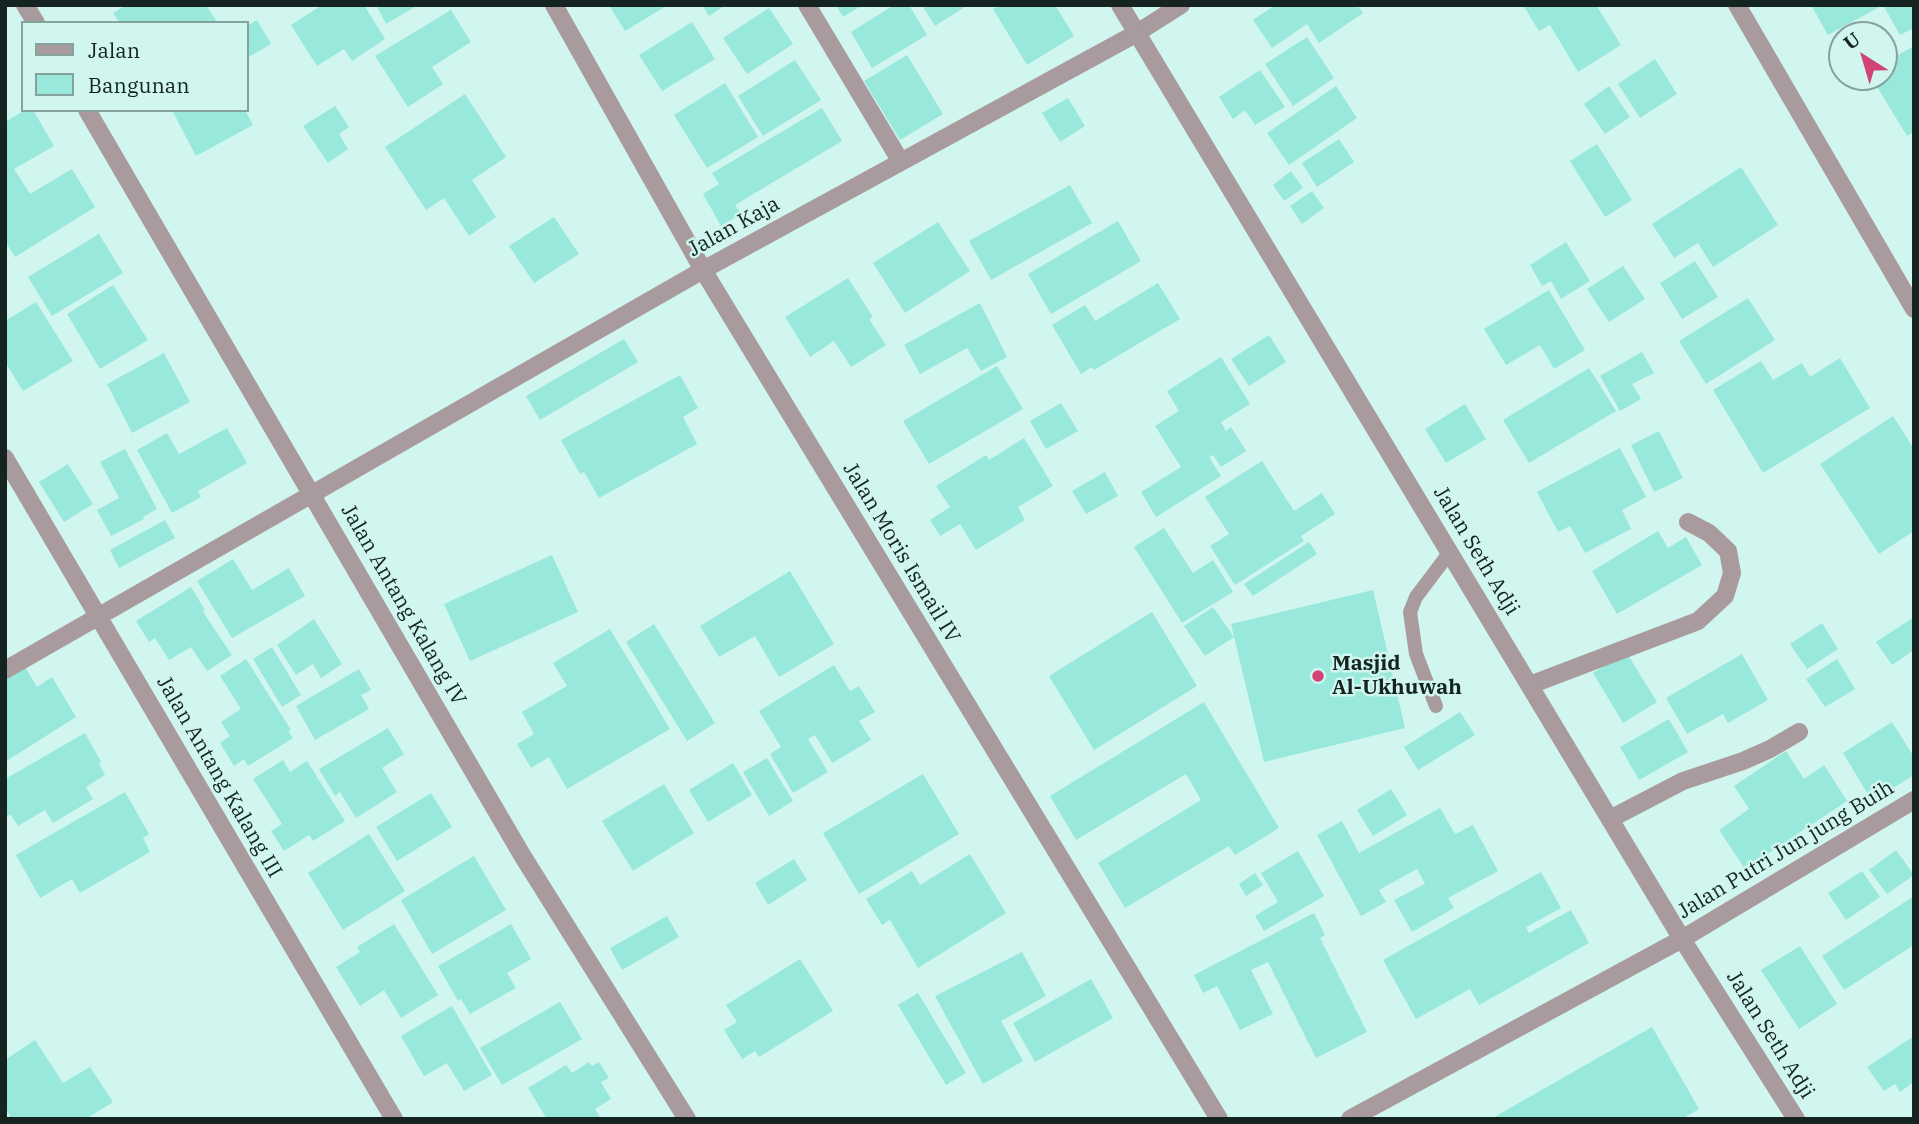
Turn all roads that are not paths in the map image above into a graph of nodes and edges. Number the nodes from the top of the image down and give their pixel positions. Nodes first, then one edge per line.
1 (25, 5) edge
2 (554, 5) edge
3 (807, 5) edge
4 (1120, 5) edge
5 (1181, 5) edge
6 (1737, 5) edge
7 (35, 21) edge
8 (1137, 33) junction
9 (88, 112) edge
10 (901, 162) junction
11 (702, 270) junction
12 (1914, 309) edge
13 (5, 458) edge
14 (311, 494) junction
15 (1688, 522) dead end
16 (1450, 552) junction
17 (98, 616) junction
18 (5, 670) edge
19 (1530, 685) junction
20 (1436, 706) dead end
21 (1799, 732) dead end
22 (1914, 800) edge
23 (1610, 819) junction
24 (1682, 939) junction
25 (394, 1119) edge
26 (687, 1119) edge
27 (1219, 1119) edge
28 (1350, 1119) edge
29 (1796, 1119) edge

1 - 7 street
2 - 11 street, Jalan Moris Ismail IV
3 - 10 street
4 - 8 street, Jalan Seth Adji
5 - 8 street, Jalan Kaja
6 - 12 street
8 - 10 street, Jalan Kaja
8 - 16 street, Jalan Seth Adji
9 - 14 street, Jalan Antang Kalang IV
10 - 11 street, Jalan Kaja
11 - 14 street, Jalan Kaja
11 - 27 street, Jalan Moris Ismail IV
13 - 17 street, Jalan Antang Kalang III
14 - 17 street, Jalan Kaja
14 - 26 street, Jalan Antang Kalang IV
15 - 19 street
16 - 19 street, Jalan Seth Adji
16 - 20 lane
17 - 18 street
17 - 25 street, Jalan Antang Kalang III
19 - 23 street, Jalan Seth Adji
21 - 23 street
22 - 24 street, Jalan Putri Jun jung Buih
23 - 24 street, Jalan Seth Adji
24 - 28 street, Jalan Putri Jun jung Buih
24 - 29 street, Jalan Seth Adji

